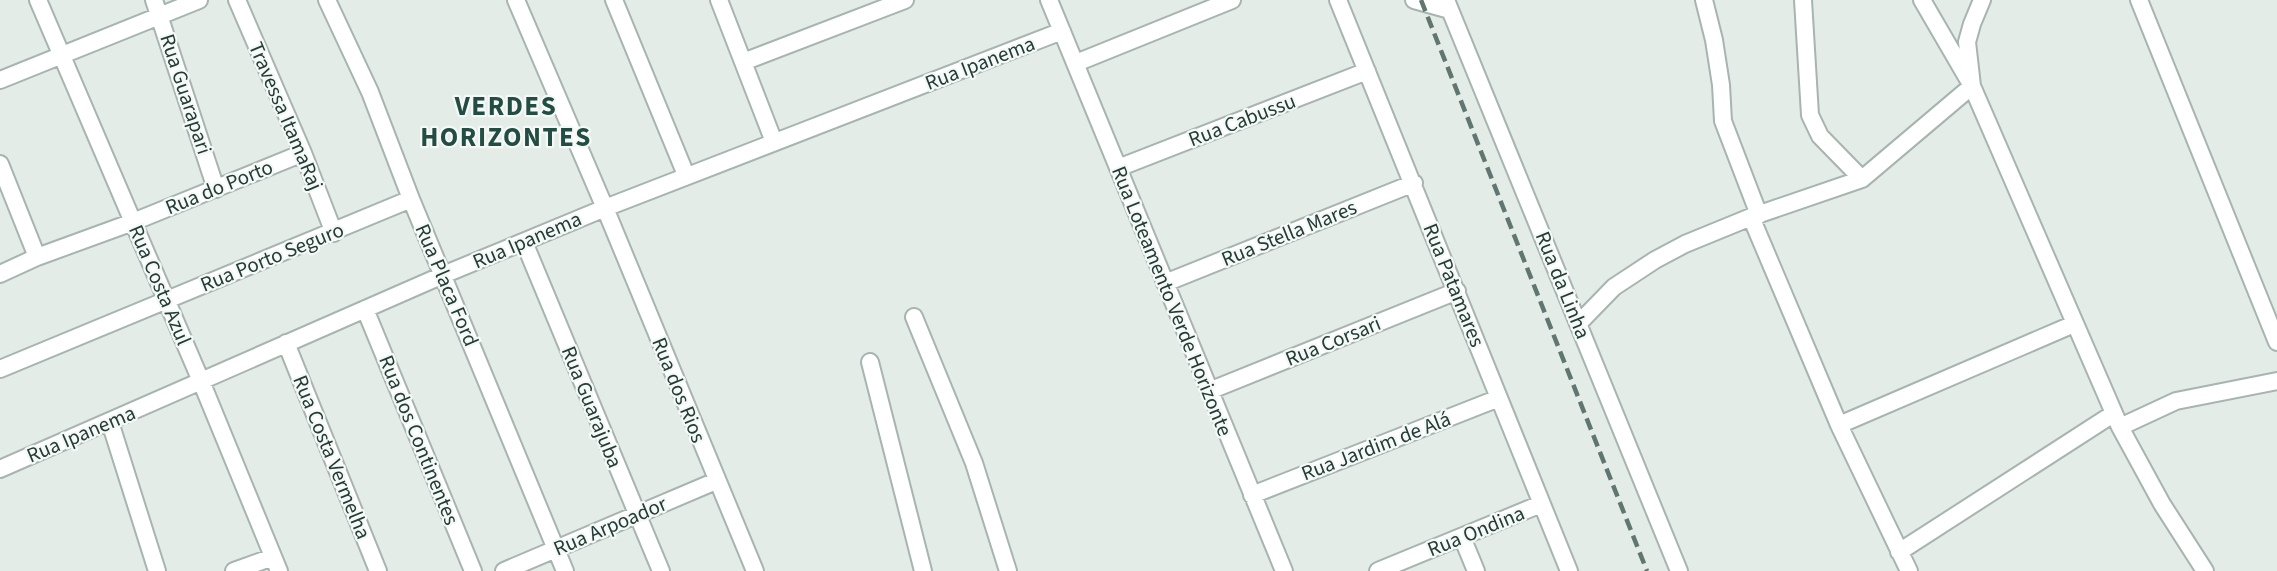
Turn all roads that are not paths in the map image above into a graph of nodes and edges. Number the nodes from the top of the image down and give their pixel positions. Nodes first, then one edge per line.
1 (38, 0) edge
2 (199, 0) edge
3 (237, 0) edge
4 (327, 0) edge
5 (516, 0) edge
6 (614, 0) edge
7 (718, 0) edge
8 (905, 0) edge
9 (1049, 0) edge
10 (1232, 0) edge
11 (1338, 0) edge
12 (1414, 0) edge
13 (1704, 0) edge
14 (1803, 0) edge
15 (1922, 0) edge
16 (1982, 0) edge
17 (2139, 0) edge
18 (1448, 5) edge
19 (157, 7) edge
20 (1062, 31) junction
21 (62, 55) junction
22 (743, 62) junction
23 (1076, 63) junction
24 (1367, 71) junction
25 (0, 80) edge
26 (1972, 86) junction
27 (774, 142) junction
28 (303, 153) junction
29 (0, 165) edge
30 (1118, 168) junction
31 (686, 175) junction
32 (1862, 179) junction
33 (1414, 183) junction
34 (216, 189) junction
35 (411, 199) junction
36 (605, 207) junction
37 (1755, 216) junction
38 (133, 222) junction
39 (334, 232) junction
40 (524, 243) junction
41 (37, 257) junction
42 (0, 274) edge
43 (443, 275) junction
44 (1165, 283) junction
45 (1457, 291) junction
46 (165, 301) junction
47 (365, 309) junction
48 (914, 317) dead end
49 (1579, 322) junction
50 (2074, 324) junction
51 (2277, 342) edge
52 (285, 343) junction
53 (870, 362) dead end
54 (0, 369) edge
55 (201, 381) junction
56 (2277, 381) edge
57 (1209, 391) junction
58 (1499, 398) junction
59 (2116, 421) junction
60 (110, 422) junction
61 (1839, 425) junction
62 (0, 469) edge
63 (716, 482) junction
64 (1252, 495) junction
65 (1540, 504) junction
66 (637, 515) junction
67 (1462, 537) junction
68 (555, 549) junction
69 (1899, 552) junction
70 (276, 564) edge
71 (158, 571) edge
72 (234, 571) edge
73 (378, 571) edge
74 (473, 571) edge
75 (504, 571) edge
76 (565, 571) edge
77 (661, 571) edge
78 (754, 571) edge
79 (923, 571) edge
80 (1008, 571) edge
81 (1284, 571) edge
82 (1380, 571) edge
83 (1476, 571) edge
84 (1569, 571) edge
85 (1679, 571) edge
86 (1909, 571) edge
87 (2205, 571) edge

1 - 21 street, Rua Costa Azul
2 - 19 street
3 - 28 street, Travessa ItamaRaj
4 - 35 street, Rua Placa Ford
5 - 36 street, Rua dos Rios
6 - 31 street
7 - 22 street
8 - 22 street
9 - 20 street, Rua Loteamento Verde Horizonte
10 - 23 street
11 - 24 street, Rua Patamares
12 - 18 street
13 - 37 street
14 - 32 street
15 - 26 street
16 - 26 street
17 - 51 street
18 - 49 street, Rua da Linha
19 - 21 street
19 - 34 street, Rua Guarapari
20 - 23 street, Rua Loteamento Verde Horizonte
20 - 27 street, Rua Ipanema
21 - 25 street
21 - 38 street, Rua Costa Azul
22 - 27 street
23 - 30 street, Rua Loteamento Verde Horizonte
24 - 30 street, Rua Cabussu
24 - 33 street, Rua Patamares
26 - 32 street
26 - 50 street
27 - 31 street, Rua Ipanema
28 - 34 street, Rua do Porto
28 - 39 street, Travessa ItamaRaj
29 - 41 street
30 - 44 street, Rua Loteamento Verde Horizonte
31 - 36 street, Rua Ipanema
32 - 37 street
33 - 44 street, Rua Stella Mares
33 - 45 street, Rua Patamares
34 - 38 street, Rua do Porto
35 - 39 street, Rua Porto Seguro
35 - 43 street, Rua Placa Ford
36 - 40 street, Rua Ipanema
36 - 63 street, Rua dos Rios
37 - 49 street
37 - 61 street
38 - 41 street, Rua do Porto
38 - 46 street, Rua Costa Azul
39 - 46 street, Rua Porto Seguro
40 - 43 street, Rua Ipanema
40 - 66 street, Rua Guarajuba
41 - 42 street, Rua do Porto
43 - 47 street, Rua Ipanema
43 - 68 street, Rua Placa Ford
44 - 57 street, Rua Loteamento Verde Horizonte
45 - 57 street, Rua Corsari
45 - 58 street, Rua Patamares
46 - 54 street, Rua Porto Seguro
46 - 55 street, Rua Costa Azul
47 - 52 street, Rua Ipanema
47 - 74 street, Rua dos Continentes
48 - 80 street
49 - 85 street, Rua da Linha
50 - 59 street
50 - 61 street
52 - 55 street, Rua Ipanema
52 - 73 street, Rua Costa Vermelha
53 - 79 street
55 - 60 street, Rua Ipanema
55 - 70 street, Rua Costa Azul
56 - 59 street
57 - 64 street, Rua Loteamento Verde Horizonte
58 - 64 street, Rua Jardim de Alá
58 - 65 street, Rua Patamares
59 - 69 street
59 - 87 street
60 - 62 street, Rua Ipanema
60 - 71 street
61 - 69 street
63 - 66 street, Rua Arpoador
63 - 78 street, Rua dos Rios
64 - 81 street, Rua Loteamento Verde Horizonte
65 - 67 street, Rua Ondina
65 - 84 street, Rua Patamares
66 - 68 street, Rua Arpoador
66 - 77 street, Rua Guarajuba
67 - 82 street, Rua Ondina
67 - 83 street
68 - 75 street, Rua Arpoador
68 - 76 street, Rua Placa Ford
69 - 86 street
70 - 72 street

